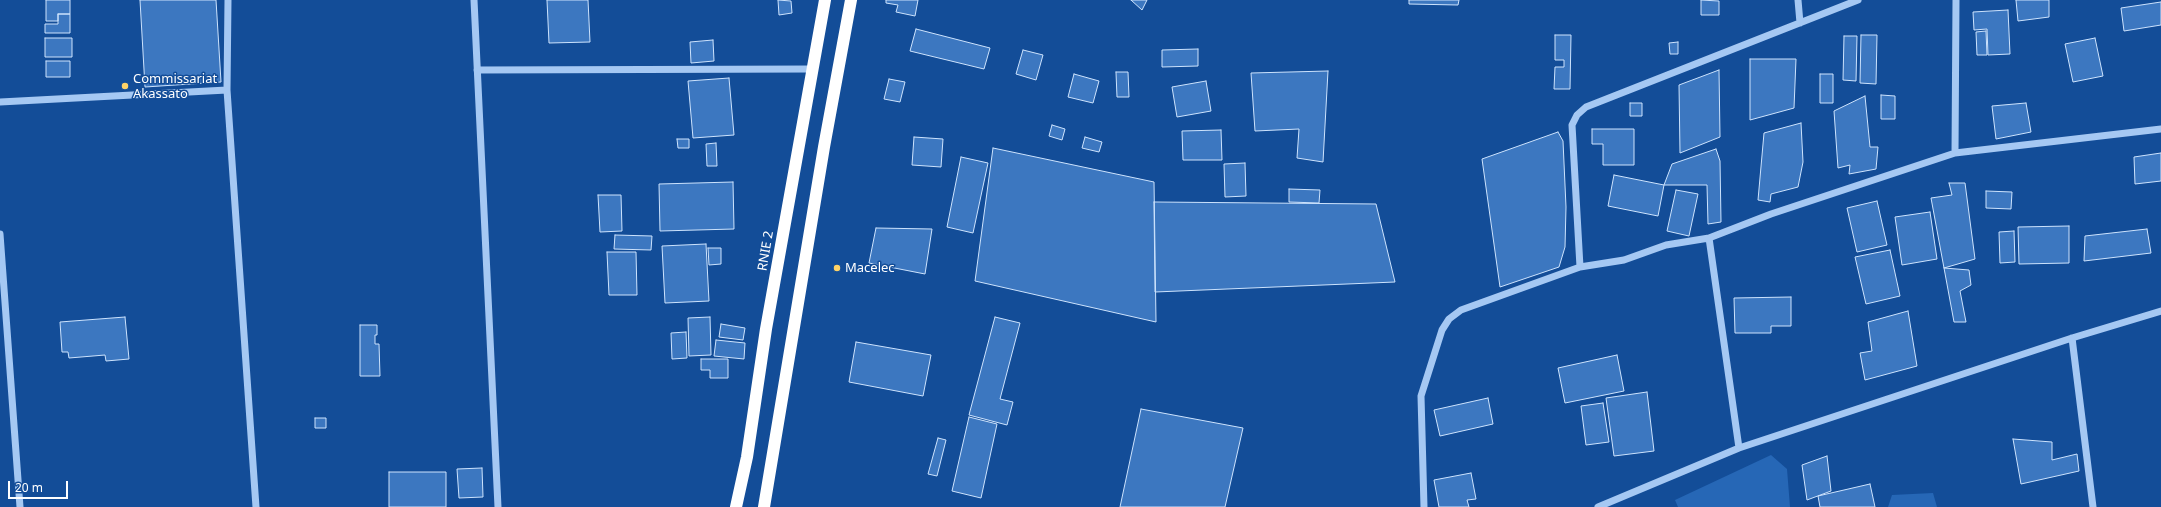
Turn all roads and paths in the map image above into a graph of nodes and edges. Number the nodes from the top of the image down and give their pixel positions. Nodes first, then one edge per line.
1 (228, 0) edge
2 (474, 0) edge
3 (825, 0) edge
4 (850, 0) edge
5 (1798, 0) edge
6 (1858, 0) edge
7 (1956, 0) edge
8 (1800, 23) junction
9 (812, 69) junction
10 (477, 70) junction
11 (227, 90) junction
12 (0, 102) edge
13 (2161, 128) edge
14 (1955, 153) junction
15 (0, 234) edge
16 (1709, 238) junction
17 (1580, 267) junction
18 (2161, 311) edge
19 (3, 336) edge
20 (2072, 338) junction
21 (1739, 448) junction
22 (20, 507) edge
23 (256, 507) edge
24 (498, 507) edge
25 (736, 507) edge
26 (764, 507) edge
27 (1424, 507) edge
28 (1598, 507) edge
29 (2093, 507) edge

1 - 11 street
2 - 10 street
3 - 9 highway, RNIE 2 / RNIE 2
4 - 26 highway
5 - 8 street
6 - 8 street
7 - 14 street
8 - 17 street
9 - 10 street
9 - 25 highway, RNIE 2 / RNIE 2
10 - 24 street
11 - 12 street
11 - 23 street
13 - 14 street
14 - 16 street
15 - 19 street
16 - 17 street
16 - 21 street
17 - 27 street
18 - 20 street
19 - 22 street
20 - 21 street
20 - 29 street
21 - 28 street

